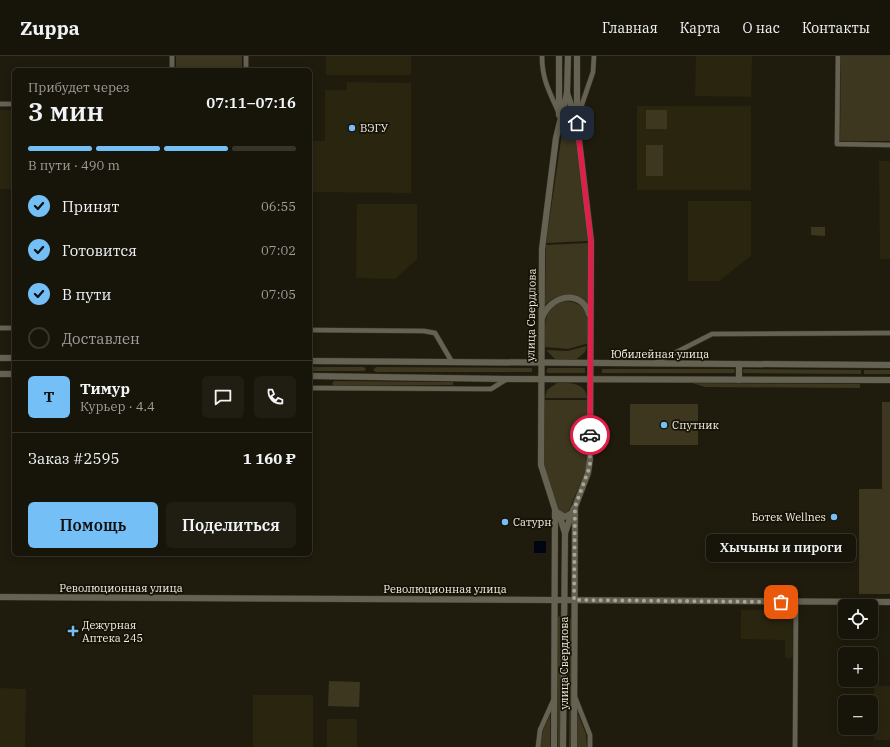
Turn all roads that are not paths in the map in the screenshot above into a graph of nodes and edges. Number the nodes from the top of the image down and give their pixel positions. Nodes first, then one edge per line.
1 (172, 56) edge
2 (246, 56) edge
3 (542, 56) edge
4 (559, 56) edge
5 (568, 56) edge
6 (577, 56) edge
7 (594, 56) edge
8 (838, 56) edge
9 (172, 68) edge
10 (246, 68) edge
11 (568, 93) junction
12 (0, 104) edge
13 (12, 104) edge
14 (559, 111) junction
15 (576, 120) junction
16 (559, 121) junction
17 (890, 145) edge
18 (590, 318) junction
19 (541, 321) junction
20 (0, 328) edge
21 (12, 328) edge
22 (312, 330) edge
23 (890, 333) edge
24 (0, 358) edge
25 (12, 358) edge
26 (312, 361) edge
27 (452, 362) junction
28 (541, 362) junction
29 (590, 364) junction
30 (653, 364) junction
31 (739, 364) junction
32 (890, 365) edge
33 (0, 374) edge
34 (12, 374) edge
35 (312, 376) edge
36 (507, 379) junction
37 (540, 379) junction
38 (590, 380) junction
39 (739, 380) junction
40 (890, 380) edge
41 (312, 388) edge
42 (575, 507) junction
43 (557, 512) junction
44 (572, 513) junction
45 (565, 533) junction
46 (0, 597) edge
47 (555, 600) junction
48 (564, 600) junction
49 (574, 600) junction
50 (796, 602) junction
51 (890, 602) edge
52 (574, 695) junction
53 (554, 700) junction
54 (538, 747) edge
55 (554, 747) edge
56 (563, 747) edge
57 (574, 747) edge
58 (590, 747) edge
59 (795, 747) edge

1 - 9 street
2 - 10 street
3 - 14 street
4 - 14 main road, улица Свердлова
5 - 11 main road, улица Свердлова
6 - 15 main road, улица Свердлова
7 - 15 street
8 - 17 street
11 - 15 main road, улица Свердлова
11 - 16 main road, улица Свердлова
12 - 13 street
14 - 16 main road, улица Свердлова
15 - 16 main road
15 - 18 main road, улица Свердлова
16 - 19 main road, улица Свердлова
18 - 19 main road
18 - 29 main road, улица Свердлова
19 - 28 main road, улица Свердлова
20 - 21 street
22 - 27 street
23 - 30 street
24 - 25 main road
26 - 27 main road, Юбилейная улица
27 - 28 main road, Юбилейная улица
28 - 29 main road, Юбилейная улица
28 - 37 main road, улица Свердлова
29 - 30 main road, Юбилейная улица
29 - 38 main road, улица Свердлова
30 - 31 main road, Юбилейная улица
31 - 32 main road, Юбилейная улица
31 - 39 main road
33 - 34 main road
35 - 36 main road
36 - 37 main road
36 - 41 street
37 - 38 main road
37 - 43 main road, улица Свердлова
38 - 39 main road
38 - 42 main road, улица Свердлова
39 - 40 main road
42 - 44 main road, улица Свердлова
42 - 49 main road, улица Свердлова
43 - 44 main road
43 - 45 main road, улица Свердлова
43 - 47 main road, улица Свердлова
44 - 45 main road, улица Свердлова
45 - 48 main road, улица Свердлова
46 - 47 main road, Революционная улица
47 - 48 main road, Революционная улица
47 - 53 main road, улица Свердлова
48 - 49 main road, Революционная улица
48 - 56 main road, улица Свердлова
49 - 50 main road, Революционная улица
49 - 52 main road, улица Свердлова
50 - 51 main road, Революционная улица
50 - 59 street
52 - 57 main road, улица Свердлова
52 - 58 street
53 - 54 street
53 - 55 main road, улица Свердлова

